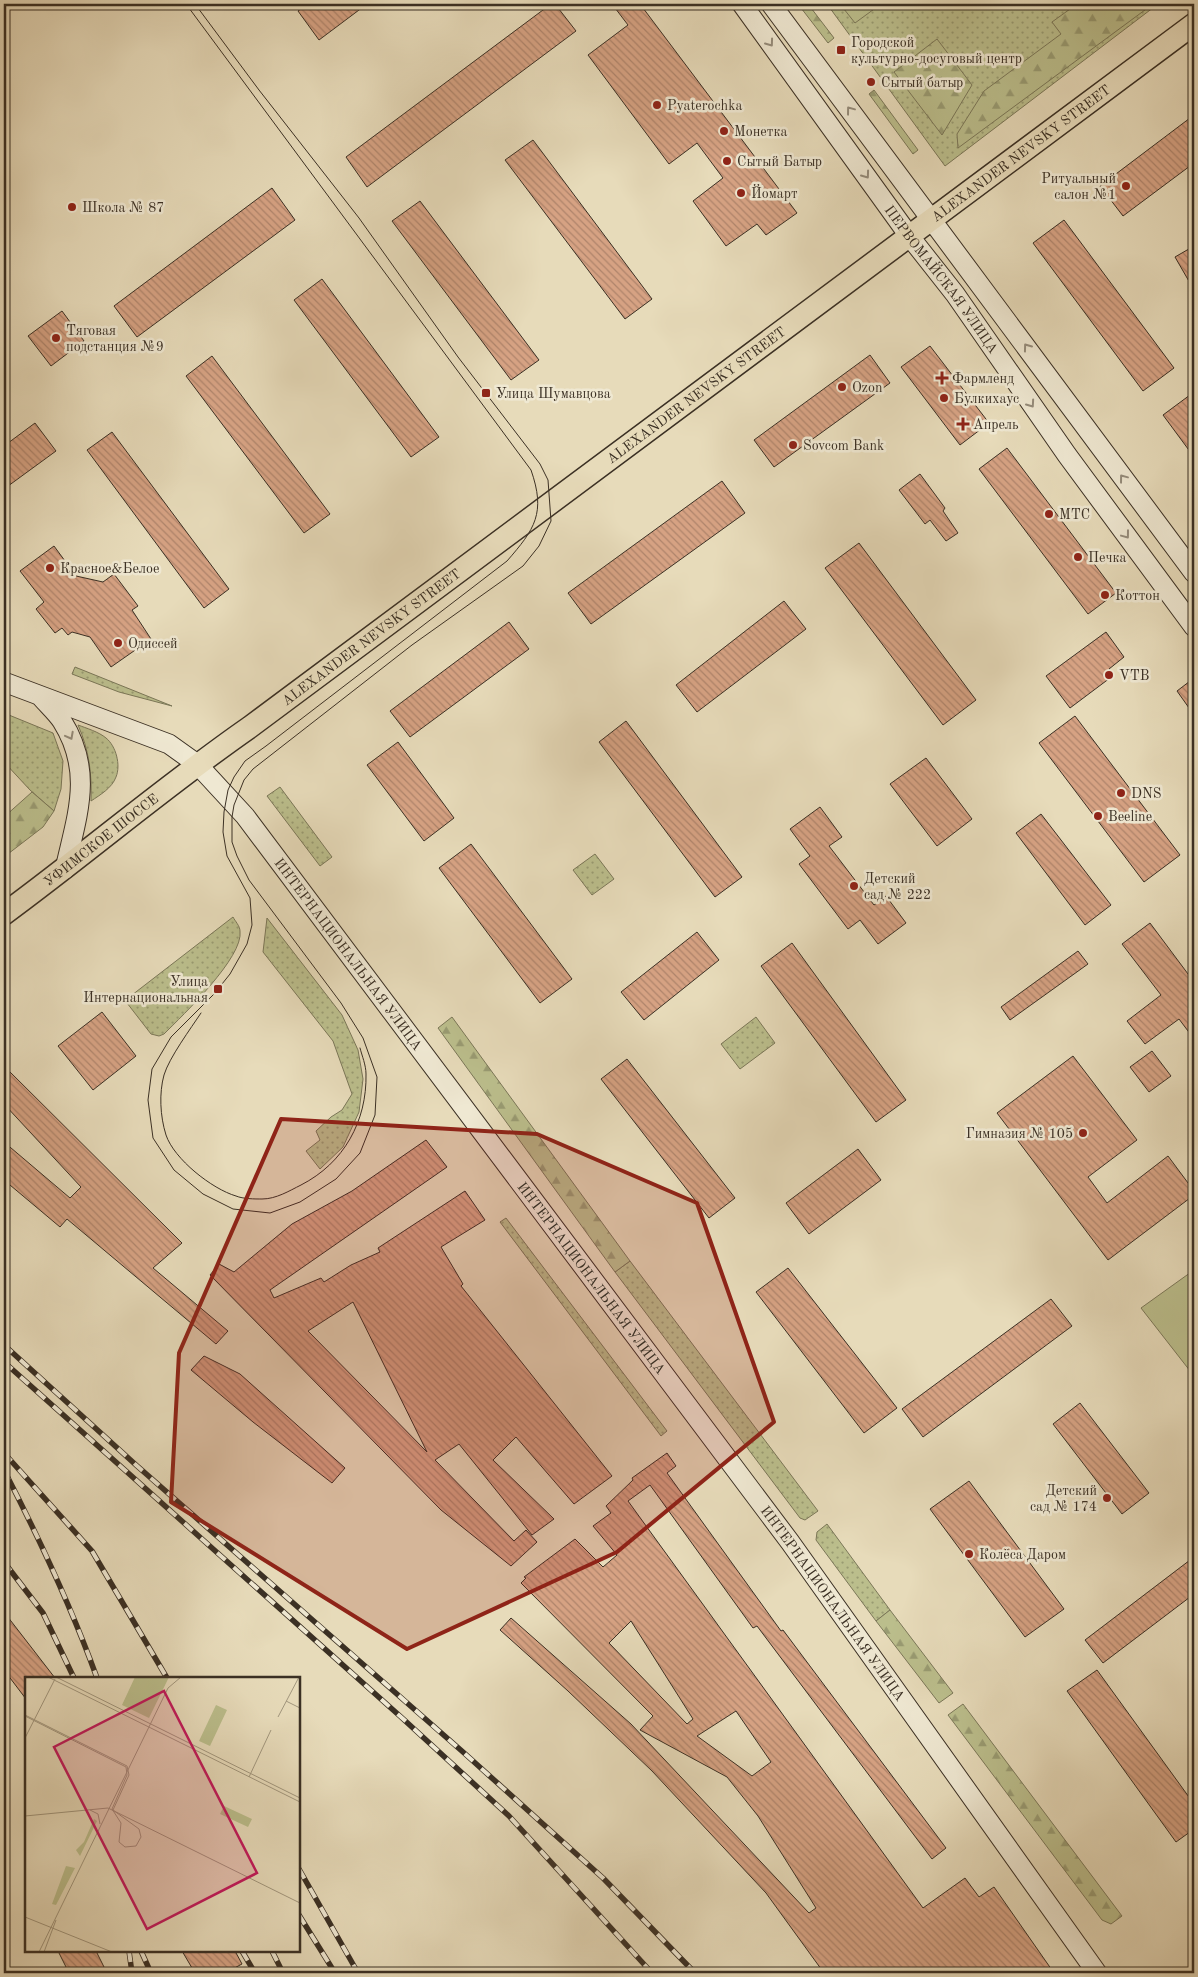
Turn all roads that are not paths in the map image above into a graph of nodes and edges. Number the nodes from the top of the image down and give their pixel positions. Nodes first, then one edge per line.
1 (742, 4) edge
2 (771, 4) edge
3 (1194, 24) edge
4 (932, 220) junction
5 (910, 237) junction
6 (1194, 573) edge
7 (1194, 627) edge
8 (4, 682) edge
9 (41, 697) junction
10 (197, 764) junction
11 (65, 869) junction
12 (4, 914) edge
13 (1097, 1973) edge

1 -> 5 main road, ПЕРВОМАЙСКАЯ УЛИЦА
4 -> 2 main road, ПЕРВОМАЙСКАЯ УЛИЦА
3 - 4 main road, ALEXANDER NEVSKY STREET
4 - 5 main road, ALEXANDER NEVSKY STREET
6 -> 4 main road, ПЕРВОМАЙСКАЯ УЛИЦА
5 -> 7 main road, ПЕРВОМАЙСКАЯ УЛИЦА
5 - 10 main road, ALEXANDER NEVSKY STREET
8 - 9 main road, ИНТЕРНАЦИОНАЛЬНАЯ УЛИЦА
9 - 10 main road, ИНТЕРНАЦИОНАЛЬНАЯ УЛИЦА
9 -> 11 main road
10 - 11 main road, УФИМСКОЕ ШОССЕ
10 - 13 main road, ИНТЕРНАЦИОНАЛЬНАЯ УЛИЦА
11 - 12 main road, УФИМСКОЕ ШОССЕ

